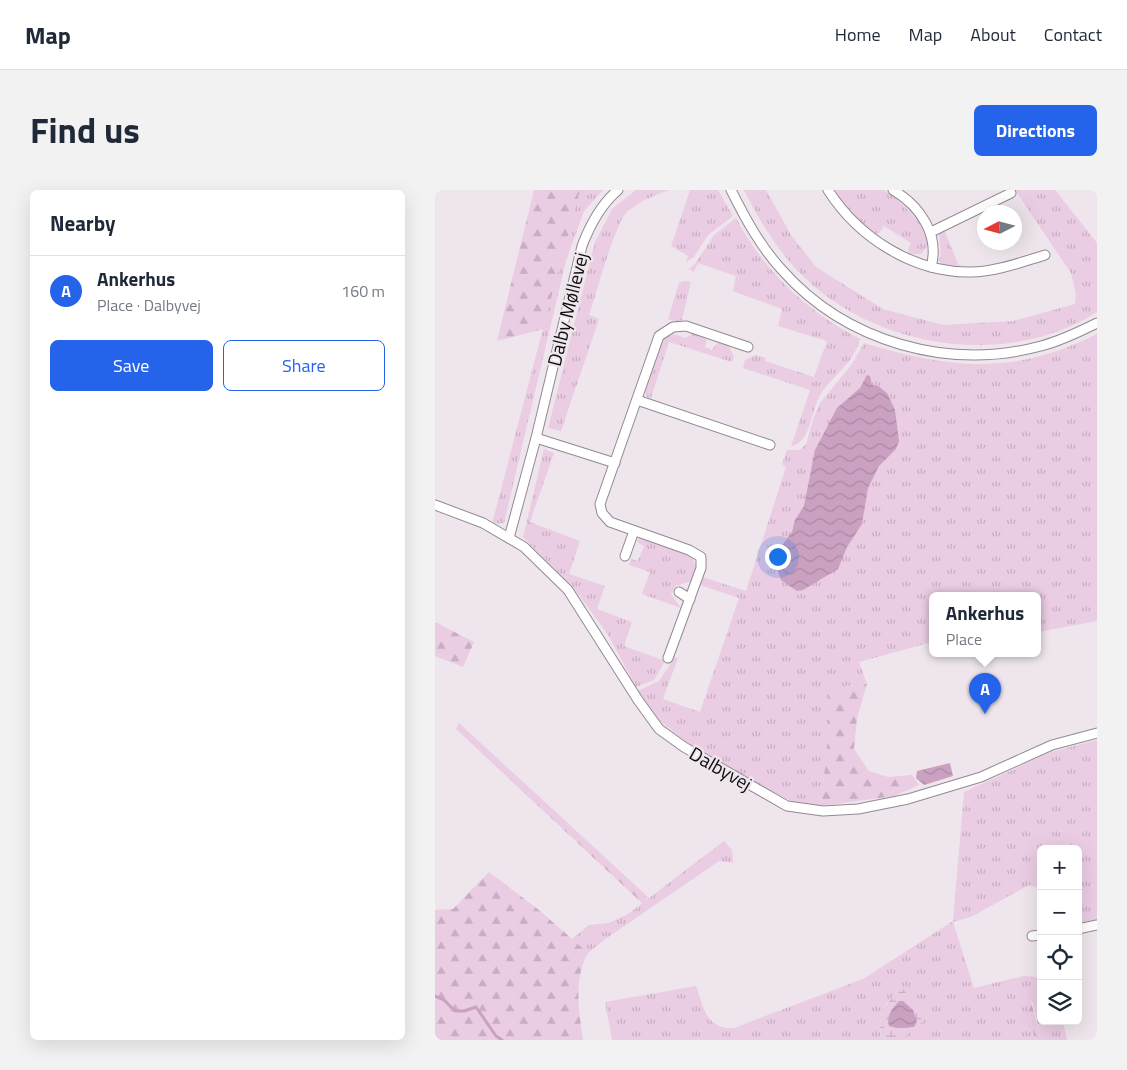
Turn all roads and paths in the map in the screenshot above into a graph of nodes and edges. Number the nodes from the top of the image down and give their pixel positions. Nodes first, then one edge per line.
1 (618, 190) edge
2 (731, 190) edge
3 (827, 190) edge
4 (896, 191) edge
5 (1011, 193) dead end
6 (931, 232) junction
7 (1045, 255) dead end
8 (931, 267) junction
9 (1097, 324) edge
10 (748, 347) dead end
11 (637, 400) junction
12 (536, 438) junction
13 (770, 445) dead end
14 (615, 463) junction
15 (435, 505) edge
16 (634, 531) junction
17 (509, 538) junction
18 (625, 556) dead end
19 (679, 592) dead end
20 (690, 599) junction
21 (668, 658) dead end
22 (1097, 732) edge
23 (1097, 925) edge
24 (1082, 928) edge

1 - 12 street, Dalby Møllevej
2 - 9 street
3 - 8 street
4 - 6 street
5 - 6 street
6 - 8 street
7 - 8 street
10 - 11 street
11 - 13 street
11 - 14 street
12 - 14 street
12 - 17 street, Dalby Møllevej
14 - 16 street
15 - 17 street, Dalbyvej
16 - 18 street
16 - 20 street
17 - 22 street, Dalbyvej
19 - 20 street
20 - 21 street
23 - 24 street

